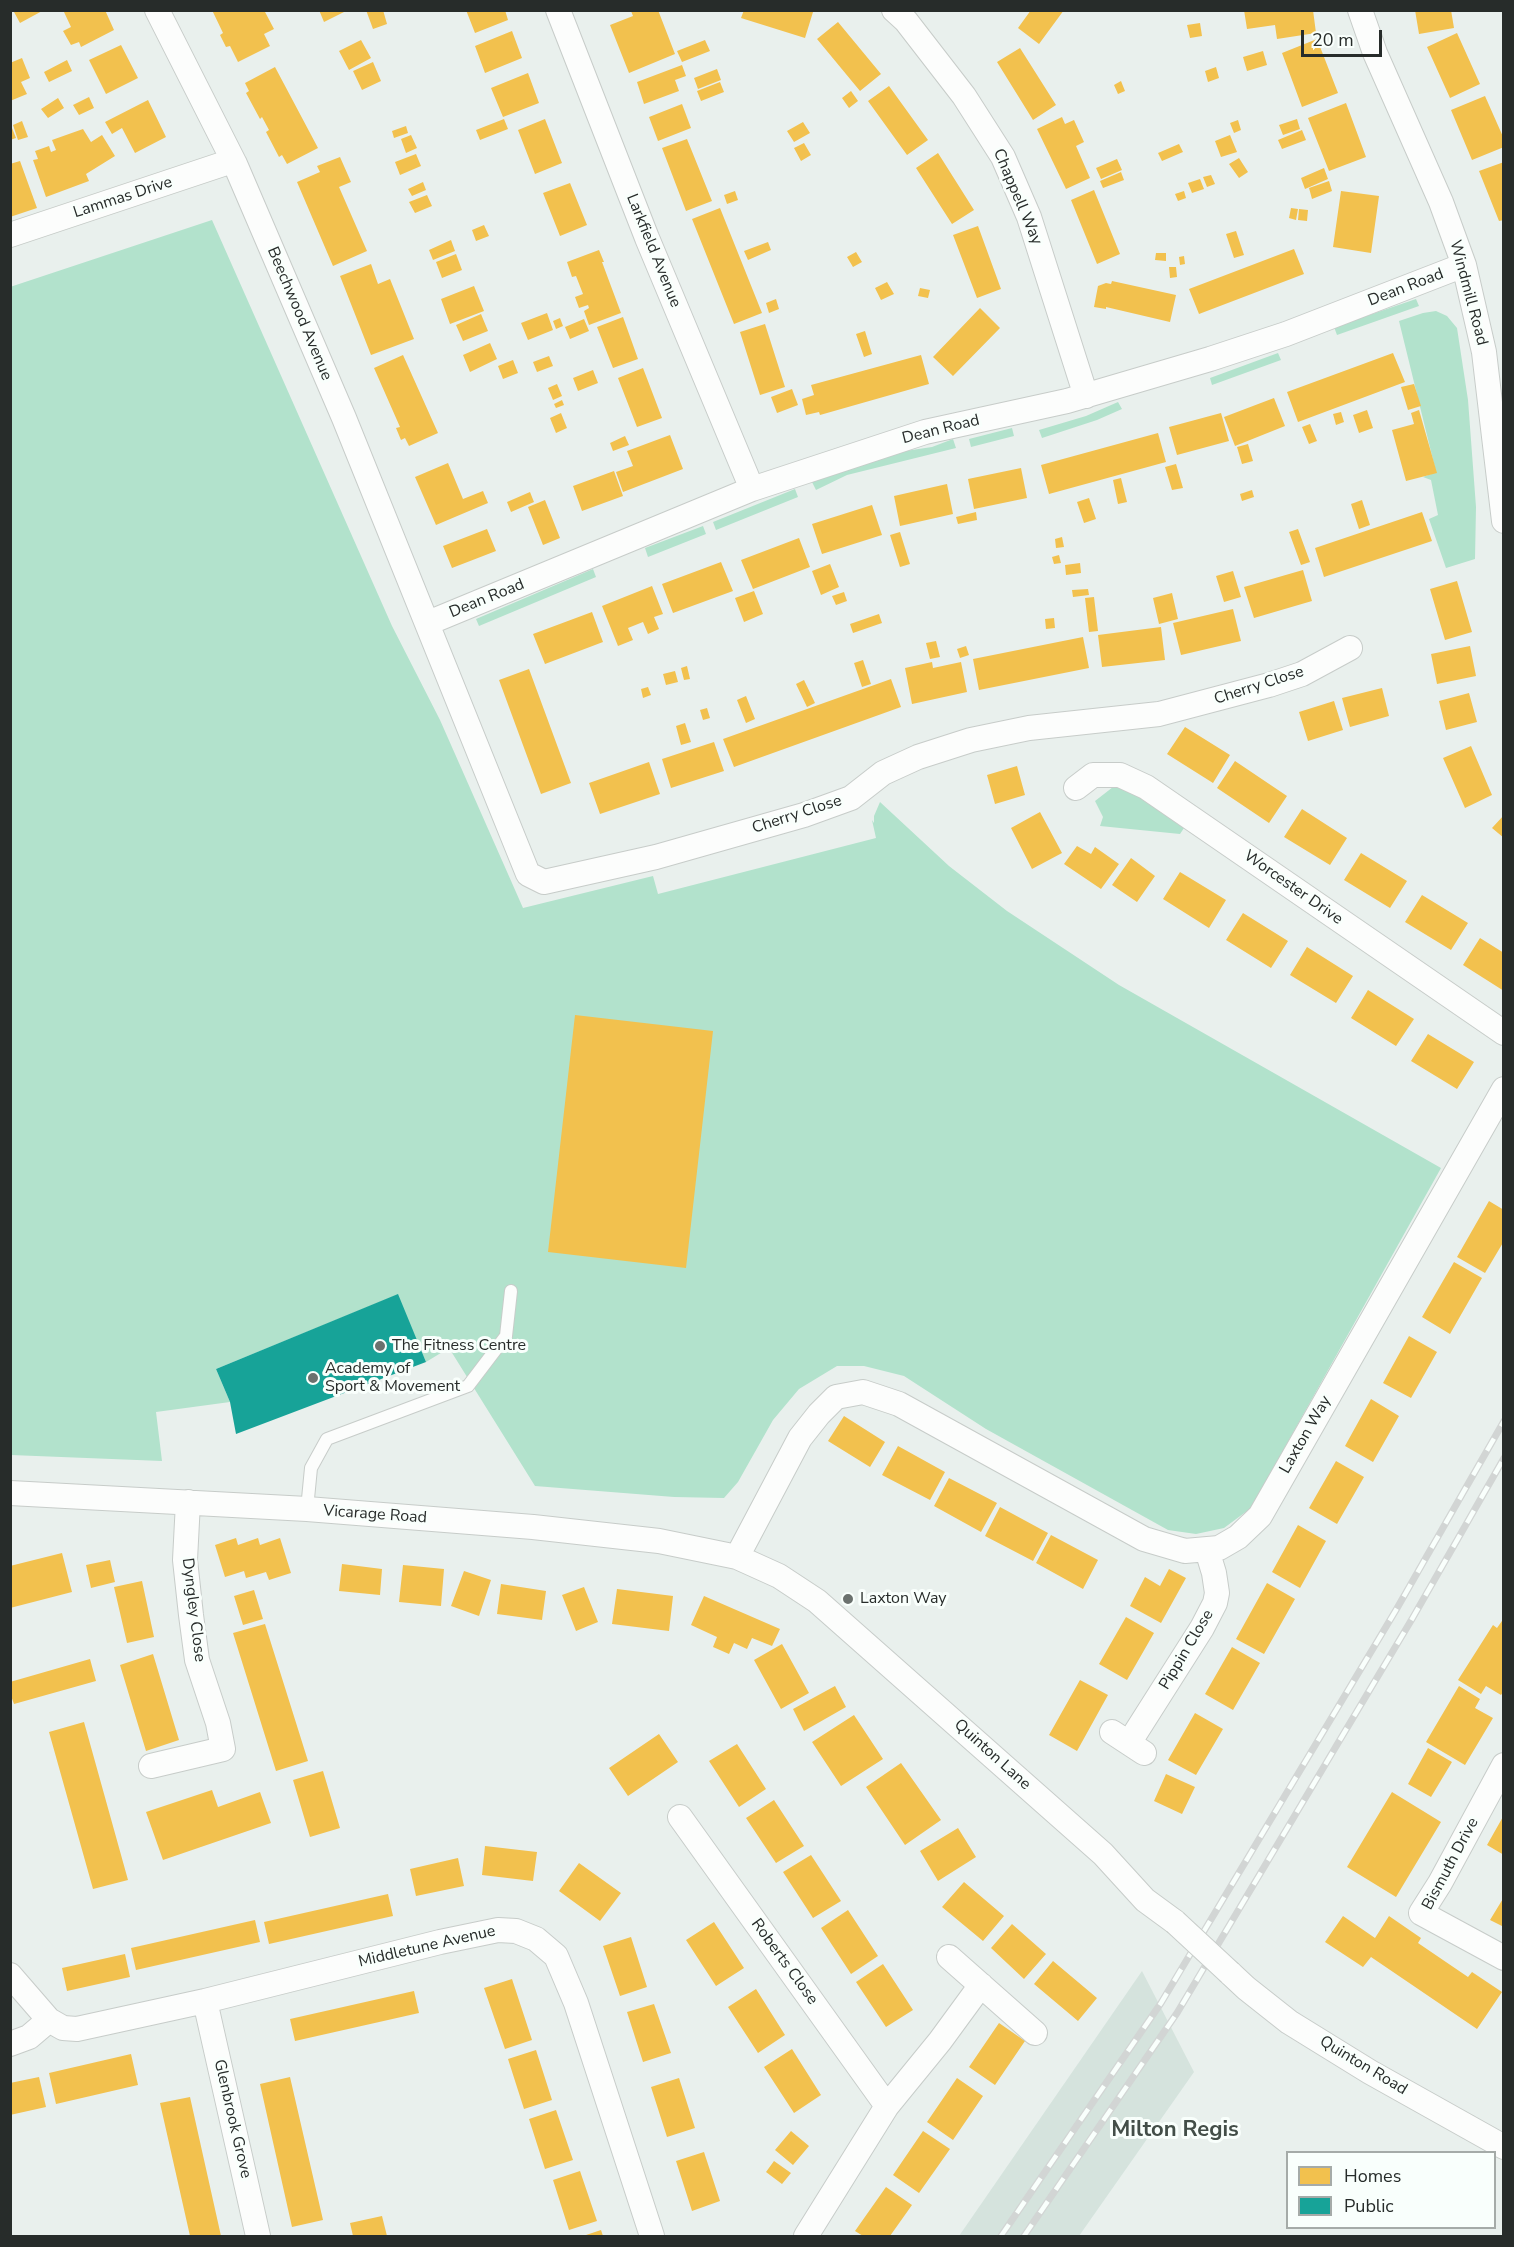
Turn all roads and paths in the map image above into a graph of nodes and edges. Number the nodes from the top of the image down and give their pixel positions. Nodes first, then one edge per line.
1 (158, 10) edge
2 (558, 10) edge
3 (1360, 10) edge
4 (905, 14) edge
5 (235, 164) junction
6 (10, 235) edge
7 (1464, 266) junction
8 (1086, 396) junction
9 (752, 489) junction
10 (1503, 521) edge
11 (428, 623) junction
12 (1350, 648) dead end
13 (1076, 788) dead end
14 (1503, 1033) edge
15 (1503, 1089) edge
16 (511, 1291) dead end
17 (10, 1493) edge
18 (188, 1502) junction
19 (307, 1509) junction
20 (1207, 1550) junction
21 (738, 1557) junction
22 (1128, 1742) dead end
23 (151, 1766) dead end
24 (1503, 1766) edge
25 (680, 1817) dead end
26 (949, 1957) dead end
27 (1503, 1958) edge
28 (1230, 1973) joint
29 (10, 1975) edge
30 (981, 1985) junction
31 (205, 2001) junction
32 (49, 2020) junction
33 (1035, 2032) dead end
34 (10, 2044) edge
35 (887, 2106) junction
36 (1503, 2147) edge
37 (258, 2236) edge
38 (652, 2236) edge
39 (806, 2236) edge

1 - 5 street, Beechwood Avenue
2 - 9 street, Larkfield Avenue
3 - 7 street, Windmill Road
4 - 8 street, Chappell Way
5 - 6 street, Lammas Drive
5 - 11 street, Beechwood Avenue
7 - 8 street, Dean Road
7 - 10 street, Windmill Road
8 - 9 street, Dean Road
9 - 11 street, Dean Road
11 - 12 street, Cherry Close
13 - 14 street, Worcester Drive
15 - 20 street, Laxton Way
16 - 19 lane
17 - 18 street, Vicarage Road
18 - 19 street, Vicarage Road
18 - 23 street, Dyngley Close
19 - 21 street, Vicarage Road
20 - 21 street, Laxton Way
20 - 22 street, Pippin Close
21 - 28 street, Quinton Lane, bridge
24 - 27 street, Bismuth Drive
25 - 35 street, Roberts Close
26 - 30 street
28 - 36 street, Quinton Road
29 - 32 street
30 - 33 street
30 - 35 street
31 - 32 street, Middletune Avenue
31 - 37 street, Glenbrook Grove
31 - 38 street, Middletune Avenue
32 - 34 street
35 - 39 street

